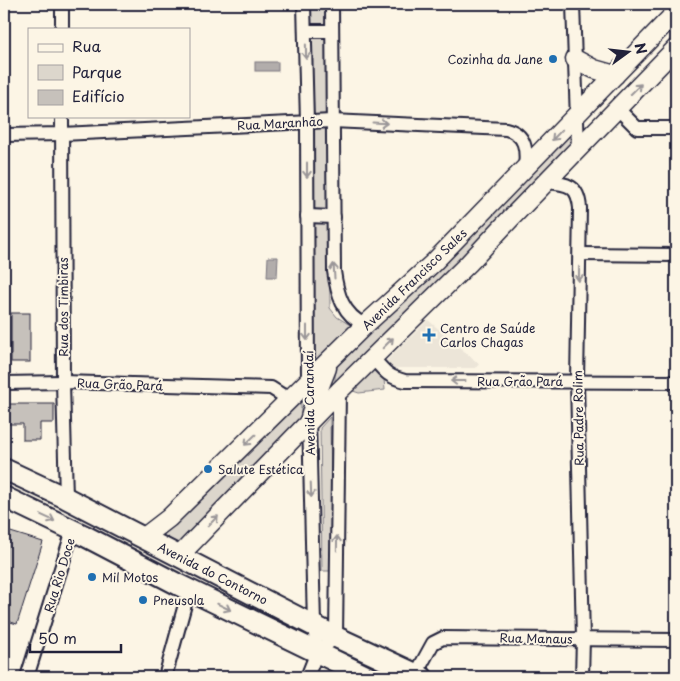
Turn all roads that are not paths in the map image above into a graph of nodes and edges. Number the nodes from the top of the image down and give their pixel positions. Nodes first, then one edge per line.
1 (62, 4) edge
2 (304, 4) edge
3 (332, 4) edge
4 (573, 4) edge
5 (676, 12) edge
6 (62, 28) edge
7 (332, 31) junction
8 (306, 32) junction
9 (676, 48) edge
10 (575, 59) junction
11 (615, 75) junction
12 (617, 108) junction
13 (577, 114) junction
14 (62, 118) edge
15 (332, 120) junction
16 (307, 122) junction
17 (676, 128) edge
18 (62, 134) junction
19 (4, 135) edge
20 (578, 149) junction
21 (525, 168) junction
22 (548, 182) junction
23 (307, 216) junction
24 (334, 217) junction
25 (580, 254) junction
26 (676, 255) edge
27 (433, 263) junction
28 (450, 282) junction
29 (365, 325) junction
30 (334, 357) junction
31 (373, 358) junction
32 (577, 381) junction
33 (63, 382) junction
34 (308, 382) junction
35 (676, 382) edge
36 (4, 383) edge
37 (339, 391) junction
38 (284, 406) junction
39 (309, 424) junction
40 (4, 469) edge
41 (4, 497) edge
42 (66, 498) junction
43 (79, 533) junction
44 (143, 538) junction
45 (178, 556) junction
46 (189, 590) junction
47 (314, 590) junction
48 (337, 591) junction
49 (314, 625) junction
50 (336, 637) junction
51 (583, 639) junction
52 (676, 640) edge
53 (317, 652) junction
54 (419, 676) edge
55 (27, 677) edge
56 (165, 677) edge
57 (307, 677) edge
58 (368, 677) edge
59 (582, 677) edge

1 - 6 street
2 - 8 street, Avenida Carandaí
3 - 7 street
4 - 10 street
5 - 11 street, Avenida Francisco Sales
7 - 8 street
7 - 15 street
8 -> 16 street, Avenida Carandaí
12 -> 9 street
10 - 11 street
10 - 13 street
11 - 13 street, Avenida Francisco Sales
12 - 17 street
12 - 20 street
13 - 20 street
13 -> 21 street, Avenida Francisco Sales
14 - 18 street, Rua dos Timbiras
15 - 16 street, Rua Maranhão
15 -> 21 street, Rua Maranhão
15 - 24 street
16 - 18 street, Rua Maranhão
16 -> 23 street, Avenida Carandaí
18 - 19 street, Rua Maranhão
18 - 33 street, Rua dos Timbiras
20 - 22 street
21 - 27 street, Avenida Francisco Sales
22 - 25 street, Rua Padre Rolim
22 - 28 street
23 - 24 street
23 -> 34 street, Avenida Carandaí
29 -> 24 street
25 - 26 street
25 -> 32 street, Rua Padre Rolim
27 - 28 street
27 - 29 street, Avenida Francisco Sales
31 -> 28 street
29 - 30 street, Avenida Francisco Sales
30 - 34 street, Avenida Francisco Sales
30 - 39 street
32 -> 31 street, Rua Grão Pará
31 - 37 street
32 - 35 street, Rua Grão Pará
32 - 51 street, Rua Padre Rolim
33 - 36 street, Rua Grão Pará
33 - 38 street, Rua Grão Pará
33 - 42 street, Rua dos Timbiras
34 - 38 street, Avenida Francisco Sales
34 - 39 street, Avenida Carandaí
37 - 39 street
48 -> 37 street
38 -> 44 street, Avenida Francisco Sales
45 -> 39 street
39 -> 47 street, Avenida Carandaí
40 - 42 main road, Avenida do Contorno
41 -> 43 main road, Avenida do Contorno
42 - 44 main road, Avenida do Contorno
43 - 45 main road
43 - 46 main road, Avenida do Contorno
43 - 55 street, Rua Rio Doce
44 - 45 main road, Avenida do Contorno
45 - 49 main road, Avenida do Contorno
46 -> 53 main road, Avenida do Contorno
46 - 56 street
47 - 48 street
47 - 49 street, Avenida Carandaí
48 - 50 street
49 - 50 main road, Avenida do Contorno
49 - 53 street, Avenida Carandaí
50 - 53 street
50 - 54 main road, Avenida do Contorno
51 - 52 street, Rua Manaus
51 - 54 street, Rua Manaus
51 - 59 street, Rua Padre Rolim
53 - 57 street
53 - 58 main road, Avenida do Contorno

